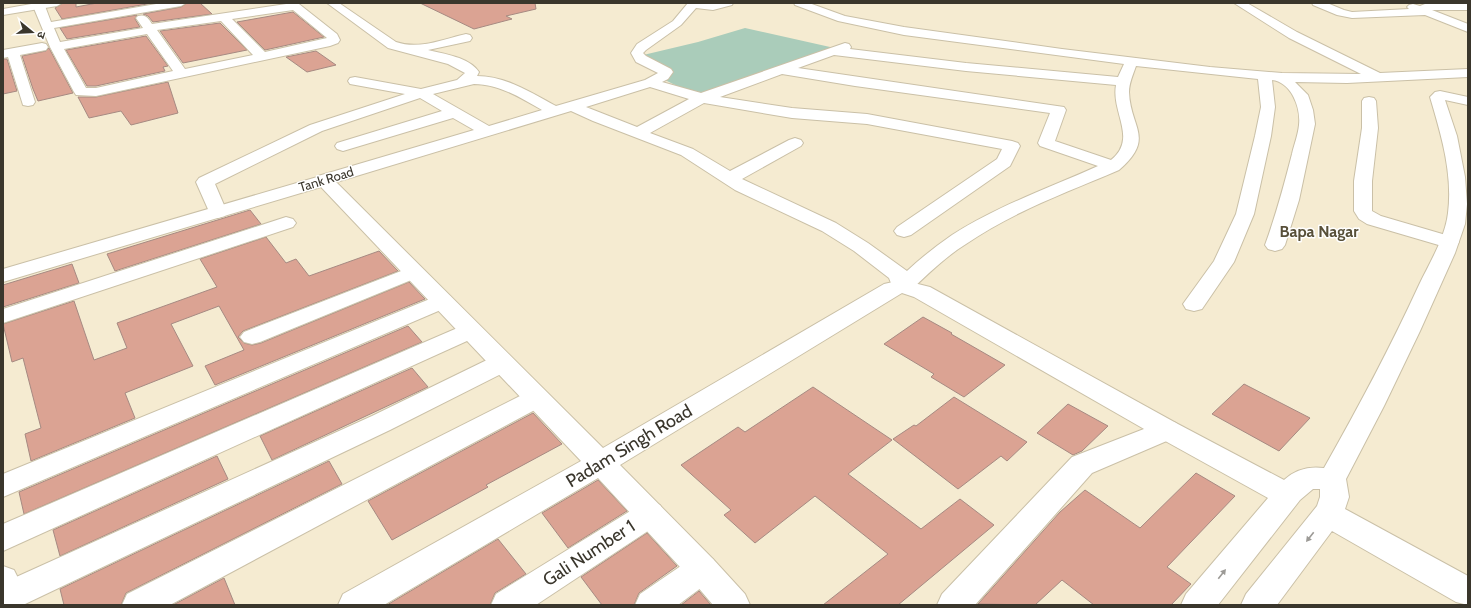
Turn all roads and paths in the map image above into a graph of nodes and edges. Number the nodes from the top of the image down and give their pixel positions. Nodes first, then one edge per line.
1 (57, 3) edge
2 (181, 3) edge
3 (332, 3) edge
4 (728, 3) edge
5 (799, 3) edge
6 (1239, 3) edge
7 (1317, 3) edge
8 (1402, 3) edge
9 (1465, 3) edge
10 (293, 4) edge
11 (693, 4) edge
12 (39, 6) junction
13 (1468, 6) edge
14 (134, 7) edge
15 (1414, 8) junction
16 (3, 12) edge
17 (1426, 12) junction
18 (223, 16) junction
19 (47, 26) junction
20 (1468, 28) edge
21 (150, 29) junction
22 (466, 38) dead end
23 (855, 43) dead end
24 (49, 47) junction
25 (402, 48) junction
26 (832, 51) junction
27 (8, 53) edge
28 (263, 57) junction
29 (1131, 62) junction
30 (783, 70) junction
31 (1468, 73) edge
32 (182, 74) junction
33 (1264, 75) junction
34 (1282, 77) junction
35 (1378, 78) junction
36 (355, 81) dead end
37 (1124, 82) junction
38 (462, 83) junction
39 (650, 83) junction
40 (421, 93) junction
41 (702, 98) junction
42 (1369, 101) dead end
43 (1468, 101) edge
44 (28, 102) dead end
45 (572, 106) junction
46 (554, 111) junction
47 (455, 112) junction
48 (316, 128) junction
49 (487, 131) junction
50 (638, 133) junction
51 (795, 143) dead end
52 (343, 146) junction
53 (373, 166) junction
54 (1112, 166) junction
55 (730, 178) junction
56 (324, 180) junction
57 (1463, 206) edge
58 (218, 212) junction
59 (286, 223) dead end
60 (904, 231) dead end
61 (1449, 242) junction
62 (1275, 245) dead end
63 (414, 272) junction
64 (3, 276) edge
65 (902, 286) junction
66 (442, 300) junction
67 (1194, 304) dead end
68 (3, 316) edge
69 (470, 331) junction
70 (252, 337) dead end
71 (502, 363) junction
72 (537, 398) junction
73 (1166, 430) junction
74 (601, 463) junction
75 (1332, 479) junction
76 (3, 486) edge
77 (1288, 495) junction
78 (650, 514) junction
79 (1328, 514) junction
80 (3, 538) edge
81 (702, 569) junction
82 (1468, 592) edge
83 (6, 594) edge
84 (139, 605) edge
85 (355, 605) edge
86 (508, 605) edge
87 (652, 605) edge
88 (733, 605) edge
89 (954, 605) edge
90 (1198, 605) edge
91 (1258, 605) edge

1 - 12 street
2 - 14 street
3 - 25 street
4 - 11 street
5 - 29 street
6 - 35 street
7 - 17 street
8 - 15 street
9 - 13 street
10 - 18 street
10 - 28 street
11 - 39 street
12 - 16 street
12 - 19 street
13 - 15 street
14 - 19 street
14 - 21 street
15 - 17 street
17 - 20 street
18 - 21 street
18 - 28 street
19 - 24 street
21 - 24 street
21 - 32 street
22 - 25 street
23 - 26 street
24 - 27 street
24 - 32 street
25 - 38 street
26 - 30 street
26 - 37 street
27 - 44 street
28 - 32 street
29 - 33 street
29 - 37 street, Padam Singh Road
30 - 41 street
30 - 54 street
31 - 35 street
33 - 34 street
33 - 67 street
34 - 35 street
34 - 62 street
36 - 40 street
37 - 54 street, Padam Singh Road
38 - 40 street
38 - 46 street
39 - 41 street
39 - 45 street, Tank Road
40 - 47 street
40 - 48 street
41 - 50 street
41 - 60 street
42 - 61 street
43 - 57 street
45 - 46 street, Tank Road
45 - 50 street
46 - 49 street, Tank Road
47 - 49 street
47 - 52 street
48 - 52 street
48 - 58 street
49 - 53 street, Tank Road
50 - 55 street
51 - 55 street
52 - 53 street
53 - 56 street, Tank Road
54 - 65 street, Padam Singh Road
55 - 65 street
56 - 58 street, Tank Road
56 - 63 street
57 - 61 street
58 - 64 street, Tank Road
59 - 68 street
61 - 75 street
63 - 66 street
63 - 70 street
65 - 73 street
65 - 74 street, Padam Singh Road
66 - 69 street
66 - 76 street
69 - 71 street
69 - 80 street
71 - 72 street
71 - 83 street
72 - 74 street
72 - 84 street
73 - 77 street
73 - 89 street
74 - 78 street
74 - 85 street, Padam Singh Road
75 - 77 street
75 - 79 street
90 -> 77 street
78 - 81 street
78 - 86 street, Gali Number 1
79 - 82 street
79 -> 91 street
81 - 87 street
81 - 88 street

